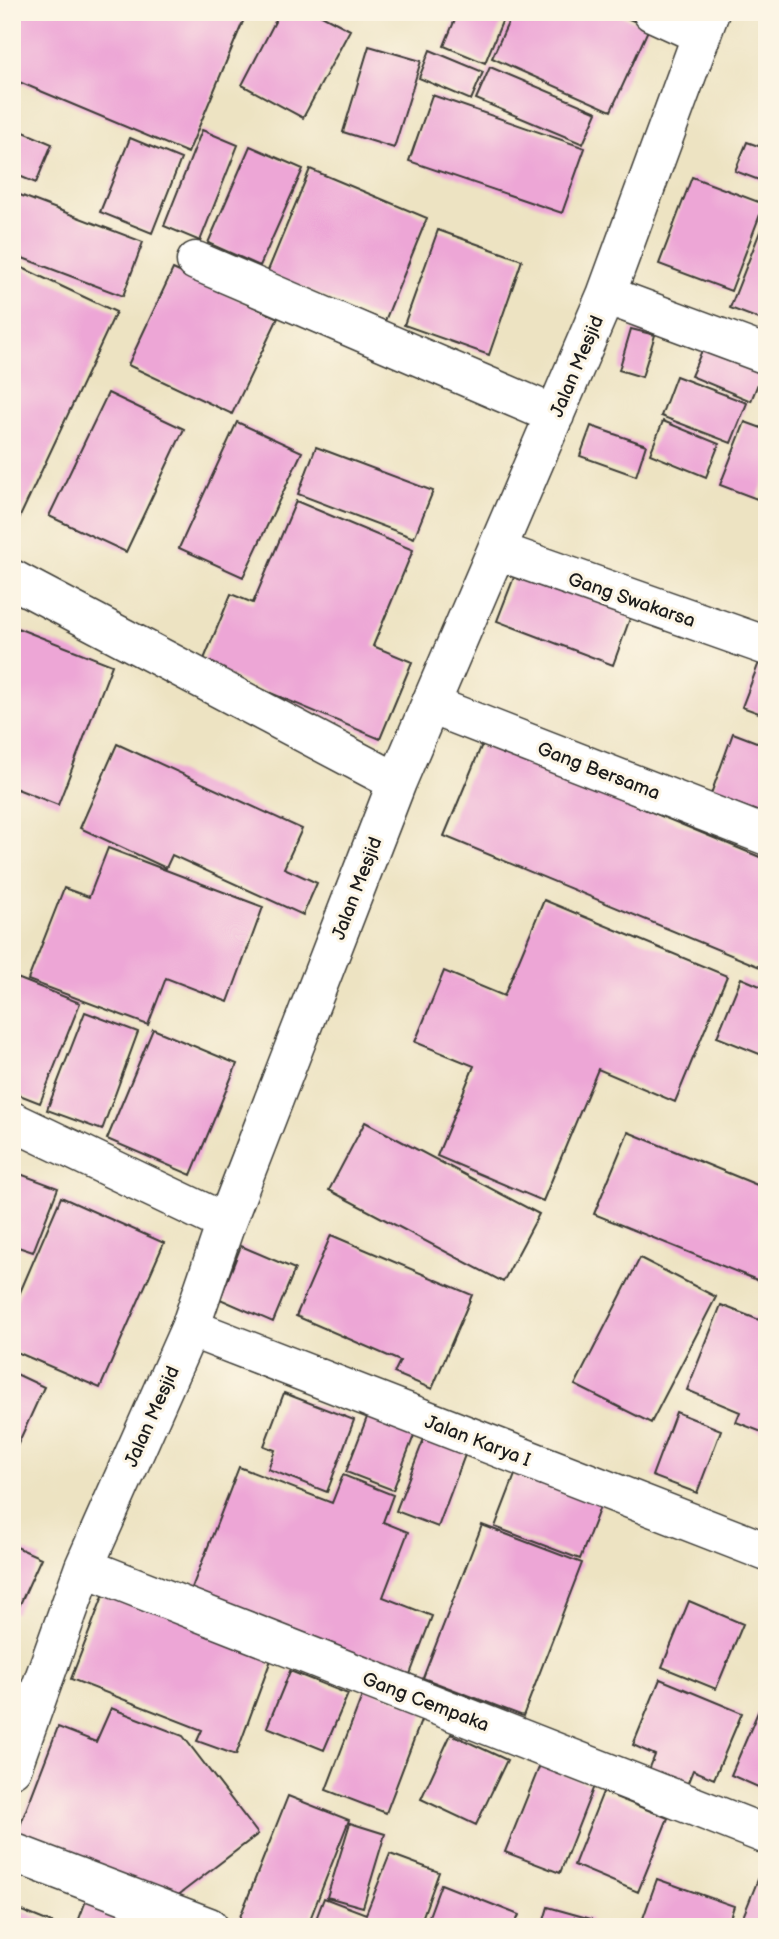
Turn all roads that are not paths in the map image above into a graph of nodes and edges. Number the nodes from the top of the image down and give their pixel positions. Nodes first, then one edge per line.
1 (652, 12) edge
2 (705, 23) edge
3 (196, 261) dead end
4 (606, 295) junction
5 (767, 355) edge
6 (555, 415) junction
7 (498, 551) junction
8 (12, 579) edge
9 (767, 646) edge
10 (431, 705) junction
11 (397, 782) junction
12 (767, 836) edge
13 (12, 1121) edge
14 (226, 1223) junction
15 (190, 1328) junction
16 (767, 1552) edge
17 (84, 1567) junction
18 (24, 1697) edge
19 (12, 1768) edge
20 (767, 1835) edge
21 (12, 1852) edge
22 (209, 1927) edge

1 - 2 street
2 - 4 street, Jalan Mesjid
3 - 6 street
4 - 5 street
4 - 6 street, Jalan Mesjid
6 - 7 street, Jalan Mesjid
7 - 9 street, Gang Swakarsa
7 - 10 street, Jalan Mesjid
8 - 11 street
10 - 11 street, Jalan Mesjid
10 - 12 street, Gang Bersama
11 - 14 street, Jalan Mesjid
13 - 14 street
14 - 15 street, Jalan Mesjid
15 - 16 street, Jalan Karya I
15 - 17 street, Jalan Mesjid
17 - 18 street, Jalan Mesjid
17 - 20 street, Gang Cempaka
18 - 19 street, Jalan Mesjid
21 - 22 street

